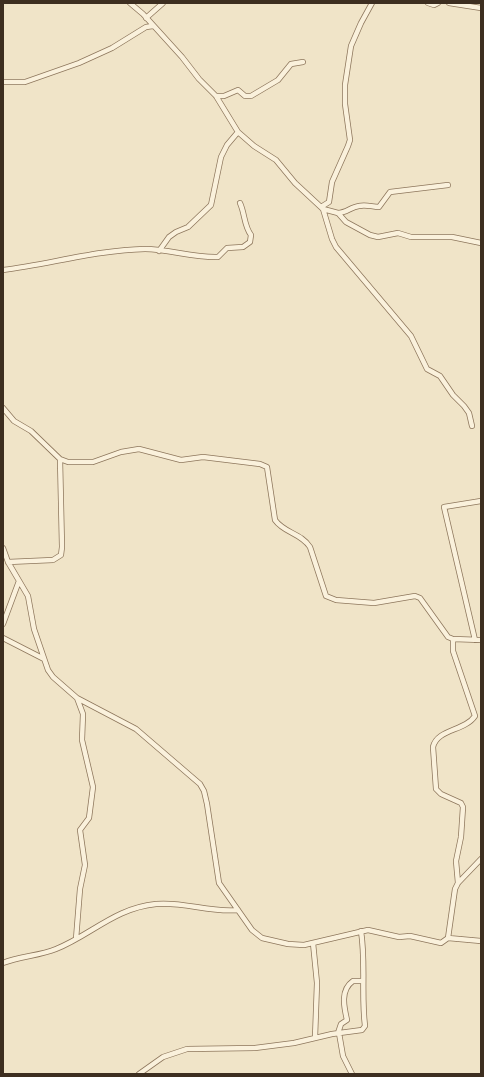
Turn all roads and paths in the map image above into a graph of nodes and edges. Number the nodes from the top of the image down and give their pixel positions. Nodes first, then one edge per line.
1 (130, 3) edge
2 (163, 3) edge
3 (372, 3) edge
4 (428, 3) edge
5 (438, 3) edge
6 (449, 3) edge
7 (481, 8) edge
8 (147, 19) junction
9 (153, 26) junction
10 (146, 27) junction
11 (303, 62) dead end
12 (3, 82) edge
13 (216, 96) junction
14 (238, 132) junction
15 (448, 185) dead end
16 (240, 203) dead end
17 (322, 208) junction
18 (338, 213) junction
19 (481, 243) edge
20 (159, 251) junction
21 (3, 270) edge
22 (3, 408) edge
23 (472, 426) dead end
24 (60, 459) junction
25 (481, 501) edge
26 (3, 548) edge
27 (8, 562) junction
28 (19, 581) junction
29 (3, 624) edge
30 (3, 638) edge
31 (453, 639) junction
32 (475, 640) junction
33 (481, 640) edge
34 (44, 659) junction
35 (77, 698) junction
36 (481, 859) edge
37 (458, 883) junction
38 (238, 910) junction
39 (361, 931) junction
40 (448, 938) junction
41 (76, 939) junction
42 (481, 941) edge
43 (313, 943) junction
44 (3, 964) edge
45 (363, 981) junction
46 (338, 1033) junction
47 (316, 1038) junction
48 (139, 1074) edge
49 (352, 1074) edge

1 - 8 street
2 - 8 street
3 - 17 street
4 - 5 street
6 - 7 street
8 - 9 street
8 - 10 street
9 - 10 street
9 - 13 street
10 - 12 street
11 - 13 street
13 - 14 street
14 - 17 street
14 - 20 street
15 - 18 street
16 - 20 street
17 - 18 street
17 - 23 street
18 - 19 street
20 - 21 street
22 - 24 street
24 - 27 street
24 - 31 street
25 - 32 street
26 - 27 street
27 - 28 street
28 - 29 street
28 - 34 street
30 - 34 street
31 - 32 street
31 - 37 street
32 - 33 street
34 - 35 street
35 - 38 street
35 - 41 street
36 - 37 street
37 - 40 street
38 - 41 street
38 - 43 street
39 - 40 street
39 - 43 street
39 - 45 street
40 - 42 street
41 - 44 street
43 - 47 street
45 - 46 street
45 - 46 street
46 - 47 street
46 - 49 street
47 - 48 street

